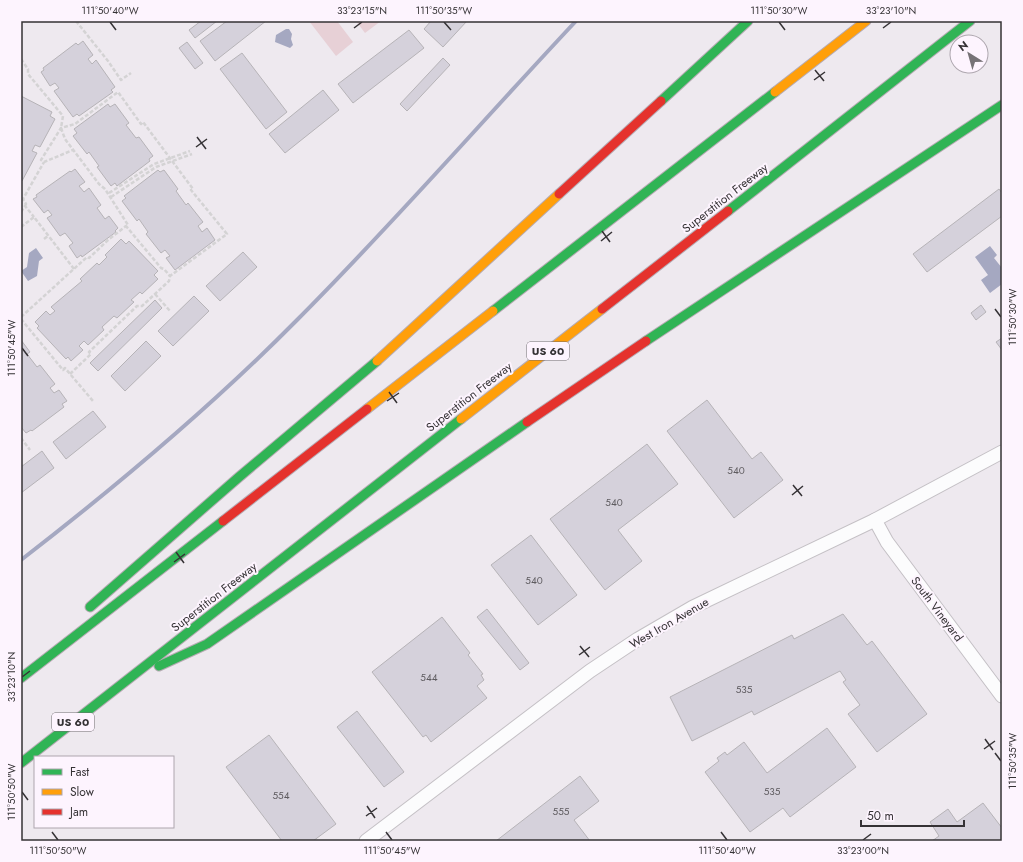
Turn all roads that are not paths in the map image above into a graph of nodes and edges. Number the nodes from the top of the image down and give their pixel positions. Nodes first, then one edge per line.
1 (748, 21) edge
2 (866, 21) edge
3 (970, 21) edge
4 (1002, 105) edge
5 (1002, 452) edge
6 (875, 520) junction
7 (80, 616) dead end
8 (33, 657) dead end
9 (21, 667) edge
10 (21, 678) edge
11 (125, 681) junction
12 (1002, 696) edge
13 (21, 763) edge
14 (366, 841) edge

1 - 7 highway
2 - 10 highway
3 - 11 highway, Superstition Freeway / US 60
4 - 11 highway
5 - 6 street, West Iron Avenue
6 - 12 street, South Vineyard
6 - 14 street, West Iron Avenue
8 - 9 highway
11 - 13 highway, Superstition Freeway / US 60

